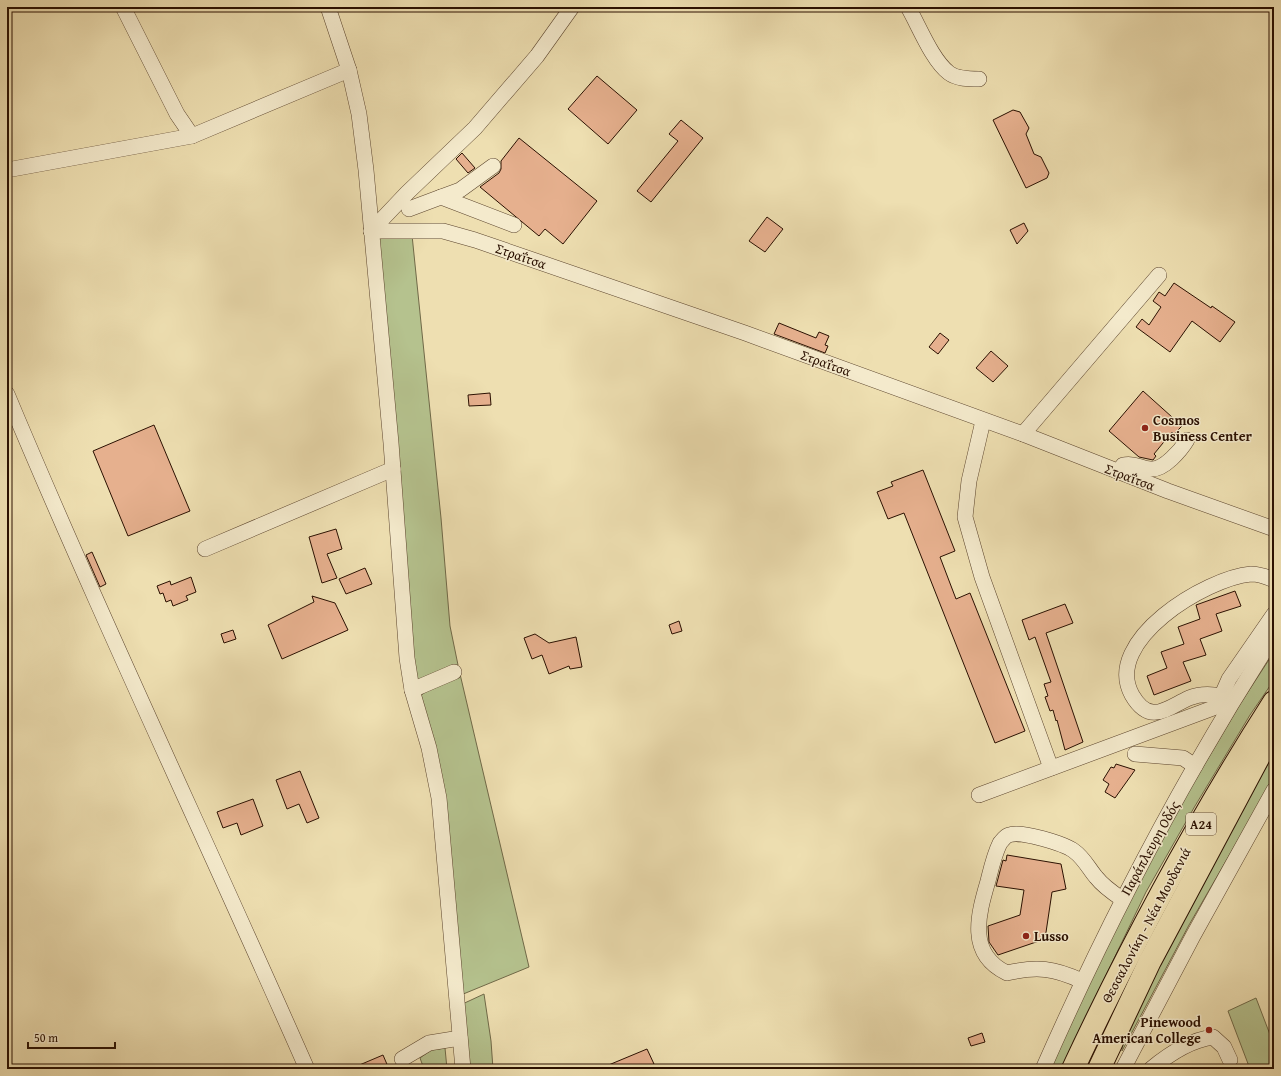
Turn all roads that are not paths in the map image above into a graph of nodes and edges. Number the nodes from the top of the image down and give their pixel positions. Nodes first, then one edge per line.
1 (123, 7) edge
2 (328, 7) edge
3 (572, 7) edge
4 (908, 7) edge
5 (349, 70) junction
6 (979, 79) dead end
7 (192, 136) junction
8 (493, 166) dead end
9 (7, 170) edge
10 (407, 193) junction
11 (441, 197) junction
12 (409, 209) junction
13 (514, 225) dead end
14 (371, 231) junction
15 (443, 231) junction
16 (1160, 275) dead end
17 (7, 394) edge
18 (983, 421) junction
19 (1023, 434) junction
20 (1187, 440) dead end
21 (393, 469) junction
22 (1119, 472) junction
23 (1274, 528) edge
24 (205, 549) dead end
25 (1274, 580) edge
26 (1274, 614) edge
27 (1274, 636) edge
28 (454, 672) dead end
29 (412, 690) junction
30 (1224, 701) junction
31 (1274, 702) edge
32 (1274, 729) edge
33 (1135, 754) dead end
34 (1195, 766) junction
35 (1051, 768) junction
36 (1274, 790) edge
37 (979, 795) dead end
38 (1122, 899) junction
39 (1082, 981) junction
40 (460, 1038) junction
41 (402, 1059) dead end
42 (1230, 1060) dead end
43 (308, 1069) edge
44 (462, 1069) edge
45 (1043, 1069) edge
46 (1073, 1069) edge
47 (1099, 1069) edge
48 (1123, 1069) edge
49 (1151, 1069) edge

1 - 7 street
2 - 5 street
3 - 10 street
4 - 6 street
5 - 7 street
5 - 14 street
7 - 9 street
8 - 11 street
10 - 12 street
10 - 14 street
11 - 12 street
11 - 13 street
12 - 15 street
14 - 15 street, Στραΐτσα
14 - 21 street
15 - 18 street, Στραΐτσα
16 - 19 street
17 - 43 street
18 - 19 street, Στραΐτσα
18 - 35 street
19 - 22 street, Στραΐτσα
20 - 22 street
21 - 24 street
21 - 29 street
22 - 23 street, Στραΐτσα
25 - 30 street
26 - 30 street
27 - 30 street, Παράπλευρη Οδός
28 - 29 street
29 - 40 street
30 - 34 street, Παράπλευρη Οδός
30 - 35 street
31 - 46 highway, Θεσσαλονίκη - Νέα Μουδανιά / Α24
32 - 47 highway, Θεσσαλονίκη - Νέα Μουδανιά / Α24
33 - 34 street
34 - 38 street, Παράπλευρη Οδός
35 - 37 street
36 - 48 street
38 - 39 street, Παράπλευρη Οδός
38 - 39 street
39 - 45 street, Παράπλευρη Οδός
40 - 41 street
40 - 44 street
42 - 49 street

